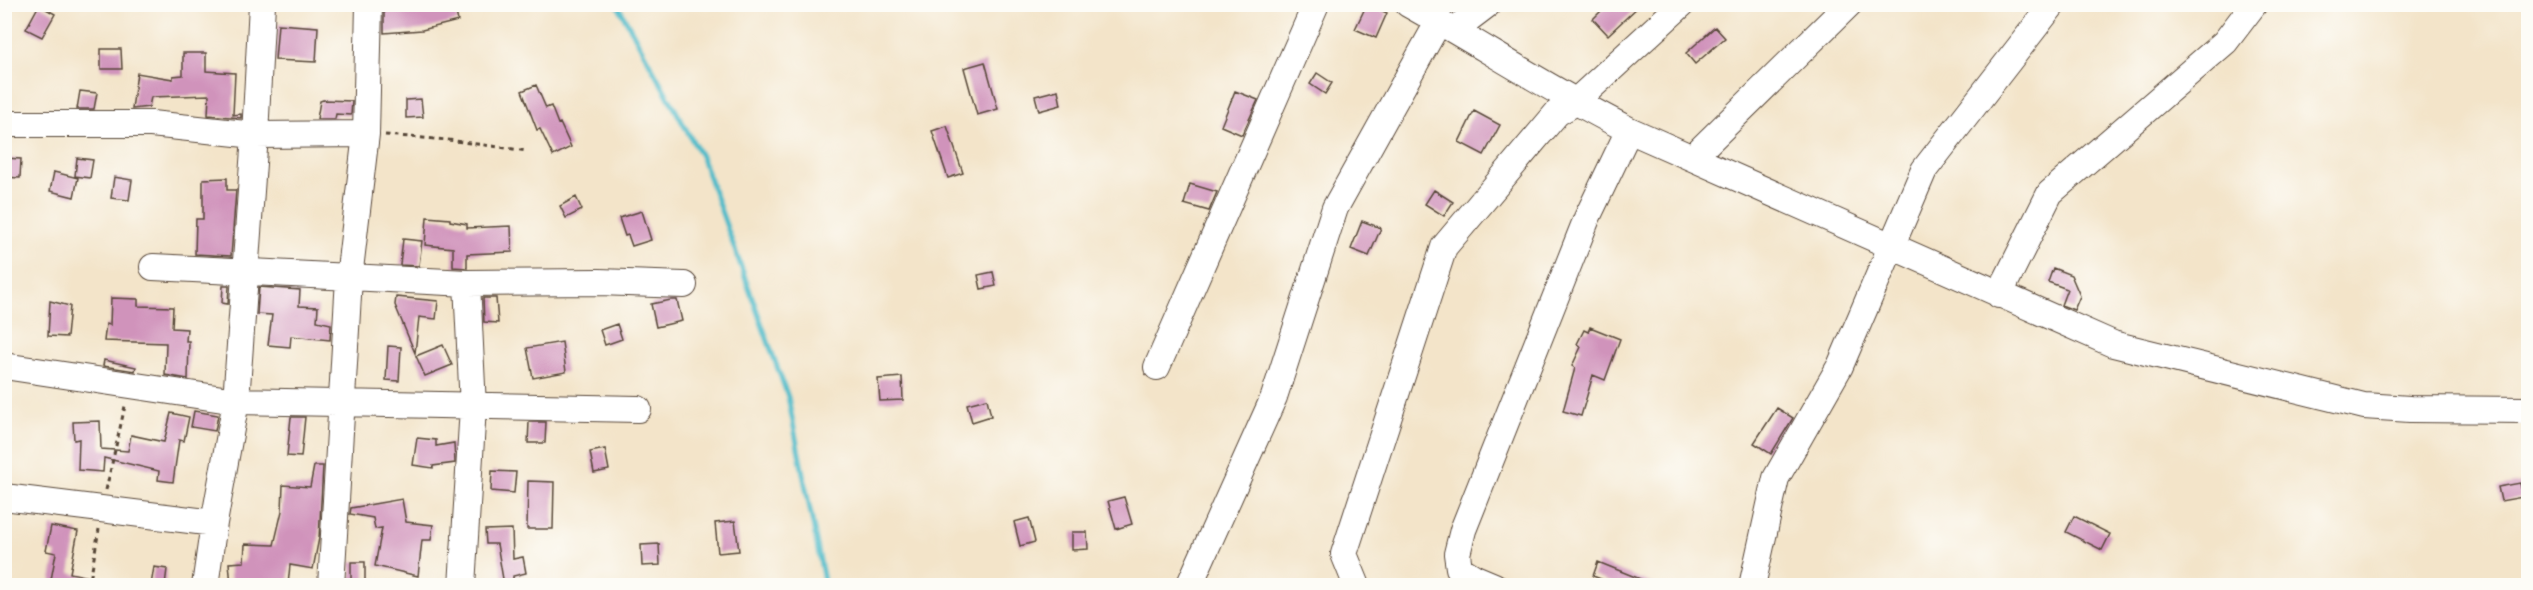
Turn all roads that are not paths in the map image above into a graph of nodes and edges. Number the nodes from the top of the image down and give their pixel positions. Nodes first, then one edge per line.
1 (369, 4) edge
2 (1316, 4) edge
3 (1408, 4) edge
4 (1488, 4) edge
5 (1682, 4) edge
6 (1849, 4) edge
7 (2054, 4) edge
8 (2254, 4) edge
9 (258, 5) edge
10 (1447, 26) junction
11 (1574, 103) junction
12 (13, 124) dead end
13 (1629, 130) junction
14 (366, 134) junction
15 (255, 135) junction
16 (1692, 158) junction
17 (1891, 247) junction
18 (153, 267) dead end
19 (245, 271) junction
20 (349, 278) junction
21 (467, 283) junction
22 (684, 285) dead end
23 (1999, 295) junction
24 (4, 366) edge
25 (1157, 367) dead end
26 (236, 401) junction
27 (342, 404) junction
28 (473, 407) junction
29 (638, 409) dead end
30 (2529, 410) edge
31 (4, 497) edge
32 (214, 523) junction
33 (205, 585) edge
34 (331, 585) edge
35 (462, 585) edge
36 (1189, 585) edge
37 (1357, 585) edge
38 (1494, 585) edge
39 (1752, 585) edge

1 - 14 street
2 - 25 street
3 - 10 street
4 - 10 street
5 - 11 street
6 - 16 street
7 - 17 street
8 - 23 street
9 - 15 street
10 - 11 street
10 - 36 street
11 - 13 street
11 - 37 street
12 - 15 street
13 - 16 street
13 - 38 street
14 - 15 street
14 - 20 street
15 - 19 street
16 - 17 street
17 - 23 street
17 - 39 street
18 - 19 street
19 - 20 street
19 - 26 street
20 - 21 street
20 - 27 street
21 - 22 street
21 - 28 street
23 - 30 street
24 - 26 street
26 - 27 street
26 - 32 street
27 - 28 street
27 - 34 street
28 - 29 street
28 - 35 street
31 - 32 street
32 - 33 street

